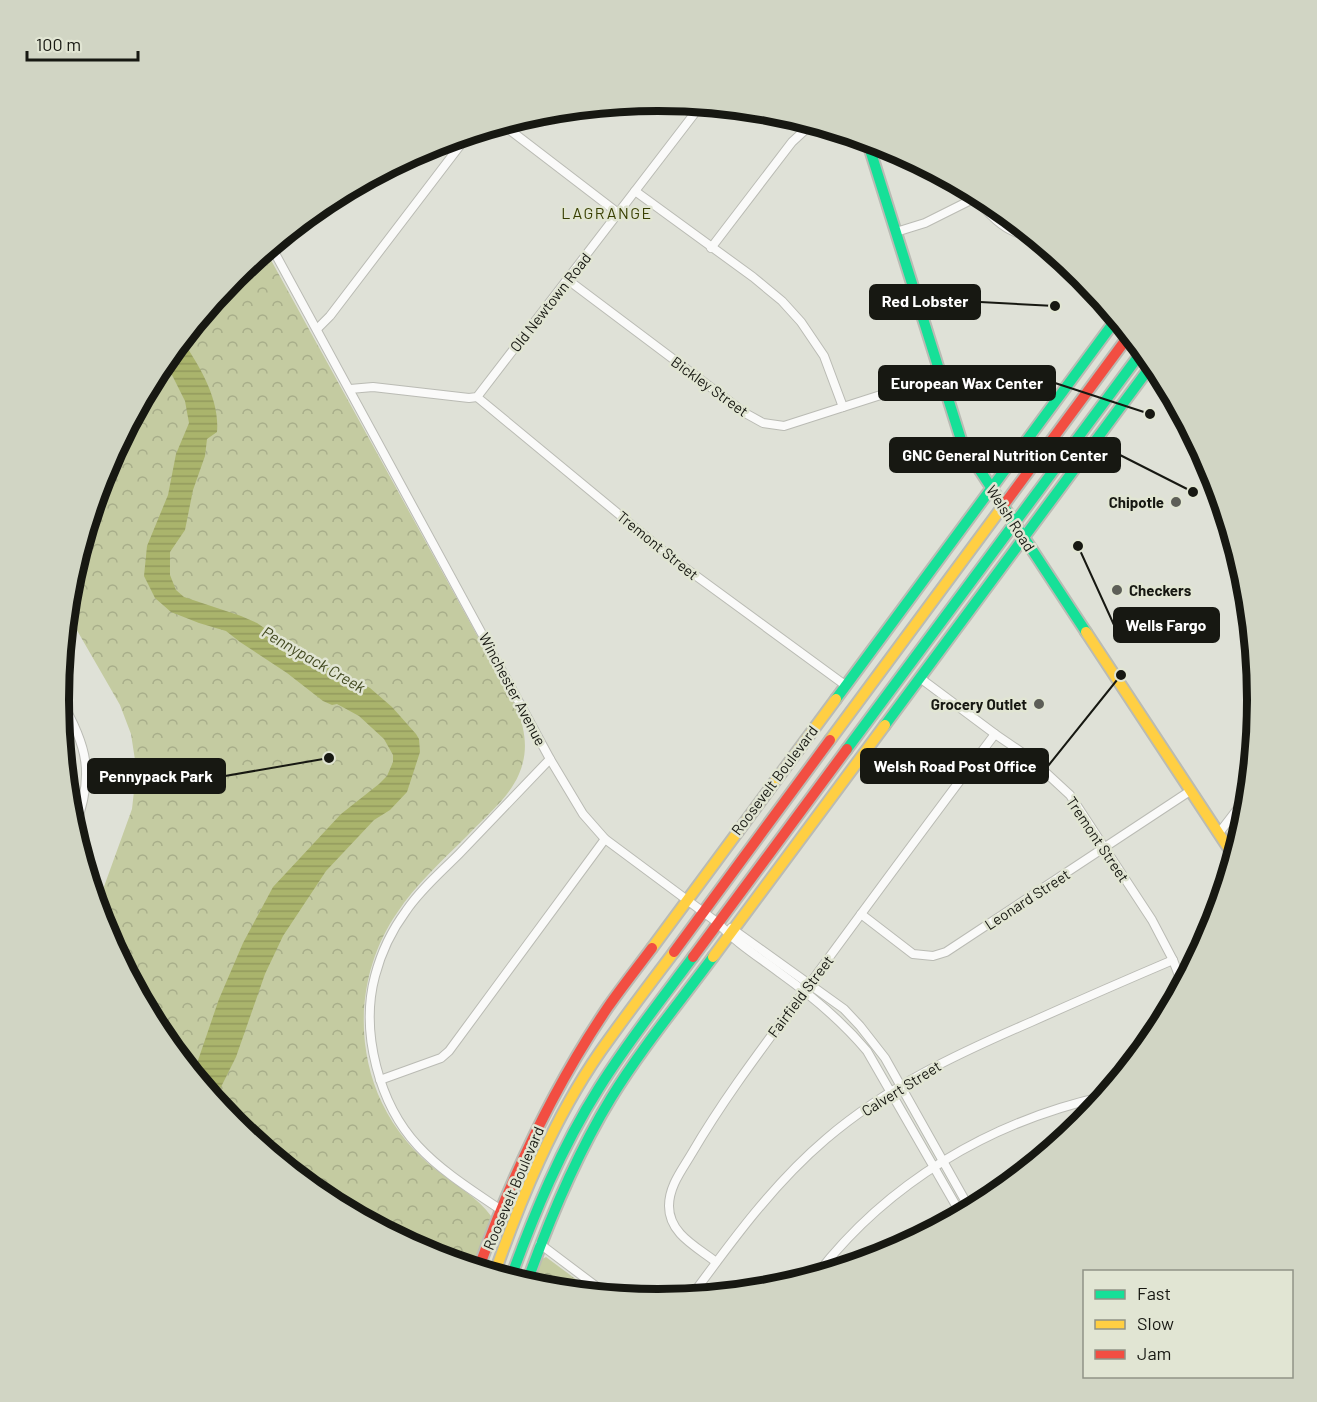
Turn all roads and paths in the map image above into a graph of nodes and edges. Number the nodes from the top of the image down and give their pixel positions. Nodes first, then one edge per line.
1 (695, 113) edge
2 (805, 130) edge
3 (511, 131) edge
4 (459, 147) edge
5 (871, 151) edge
6 (634, 191) junction
7 (969, 200) edge
8 (618, 213) junction
9 (992, 215) edge
10 (896, 232) junction
11 (1018, 234) edge
12 (711, 248) junction
13 (275, 254) edge
14 (568, 280) junction
15 (1112, 325) edge
16 (317, 328) junction
17 (1125, 341) edge
18 (1138, 358) edge
19 (1141, 363) edge
20 (1148, 371) edge
21 (940, 376) junction
22 (1122, 379) junction
23 (350, 389) junction
24 (477, 397) junction
25 (843, 407) junction
26 (991, 488) junction
27 (1003, 506) junction
28 (1014, 524) junction
29 (1024, 538) junction
30 (920, 678) junction
31 (845, 685) junction
32 (69, 714) edge
33 (995, 734) junction
34 (550, 759) junction
35 (1190, 791) junction
36 (1238, 808) edge
37 (79, 812) edge
38 (1219, 834) junction
39 (605, 839) junction
40 (1106, 847) junction
41 (1229, 849) edge
42 (686, 899) junction
43 (702, 911) junction
44 (861, 914) junction
45 (718, 923) junction
46 (731, 932) junction
47 (1173, 960) junction
48 (1179, 976) edge
49 (806, 988) junction
50 (380, 1080) junction
51 (603, 1080) junction
52 (900, 1086) junction
53 (891, 1092) junction
54 (1093, 1099) edge
55 (577, 1157) junction
56 (943, 1161) junction
57 (934, 1166) junction
58 (967, 1203) edge
59 (958, 1209) edge
60 (501, 1210) junction
61 (540, 1244) junction
62 (717, 1262) junction
63 (481, 1263) edge
64 (823, 1266) edge
65 (497, 1267) edge
66 (513, 1272) edge
67 (528, 1275) edge
68 (596, 1287) edge
69 (697, 1289) edge

1 - 6 street, Old Newtown Road
2 - 12 street
3 - 8 street
4 - 16 street
5 - 10 main road, Welsh Road
6 - 8 street, Old Newtown Road
6 - 12 street
7 - 10 street
8 - 14 street, Old Newtown Road
9 - 11 street
10 - 21 main road, Welsh Road
12 - 25 street
13 - 16 street, Winchester Avenue
14 - 24 street, Old Newtown Road
14 - 25 street, Bickley Street
15 - 26 main road, Roosevelt Boulevard
16 - 23 street, Winchester Avenue
17 - 27 main road, Roosevelt Boulevard
18 - 22 main road, Roosevelt Boulevard
19 - 22 main road
20 - 29 main road
21 - 25 street, Bickley Street
21 - 26 main road, Welsh Road
22 - 28 main road, Roosevelt Boulevard
23 - 24 street
23 - 34 street, Winchester Avenue
24 - 31 street, Tremont Street
26 - 27 main road, Welsh Road
26 - 31 main road, Roosevelt Boulevard
27 - 28 main road, Welsh Road
27 - 43 main road, Roosevelt Boulevard
28 - 29 main road, Welsh Road
28 - 45 main road, Roosevelt Boulevard
29 - 30 main road
29 - 35 main road, Welsh Road
30 - 33 street, Tremont Street
30 - 46 main road
31 - 42 main road, Roosevelt Boulevard
32 - 37 street
33 - 40 street, Tremont Street
33 - 44 street, Fairfield Street
34 - 39 street
34 - 50 street, Winchester Avenue
35 - 38 main road, Welsh Road
35 - 40 street, Leonard Street
36 - 38 street
38 - 41 main road, Welsh Road
39 - 42 street
39 - 50 street
40 - 44 street, Leonard Street
40 - 47 street, Tremont Street
42 - 43 street
42 - 60 main road, Roosevelt Boulevard
43 - 45 street
43 - 65 main road, Roosevelt Boulevard
44 - 49 street, Fairfield Street
45 - 46 street
45 - 51 main road, Roosevelt Boulevard
46 - 49 street
46 - 55 main road
47 - 48 street, Tremont Street
47 - 52 street, Calvert Street
49 - 52 street
49 - 53 street
49 - 62 street, Fairfield Street
50 - 60 street, Winchester Avenue
51 - 55 main road
51 - 66 main road, Roosevelt Boulevard
52 - 53 street, Calvert Street
52 - 56 street
53 - 57 street
53 - 62 street, Calvert Street
54 - 56 street
55 - 61 main road
56 - 57 street
56 - 58 street
57 - 59 street
57 - 64 street
60 - 63 main road, Roosevelt Boulevard
61 - 67 main road
61 - 68 street
62 - 69 street, Calvert Street

